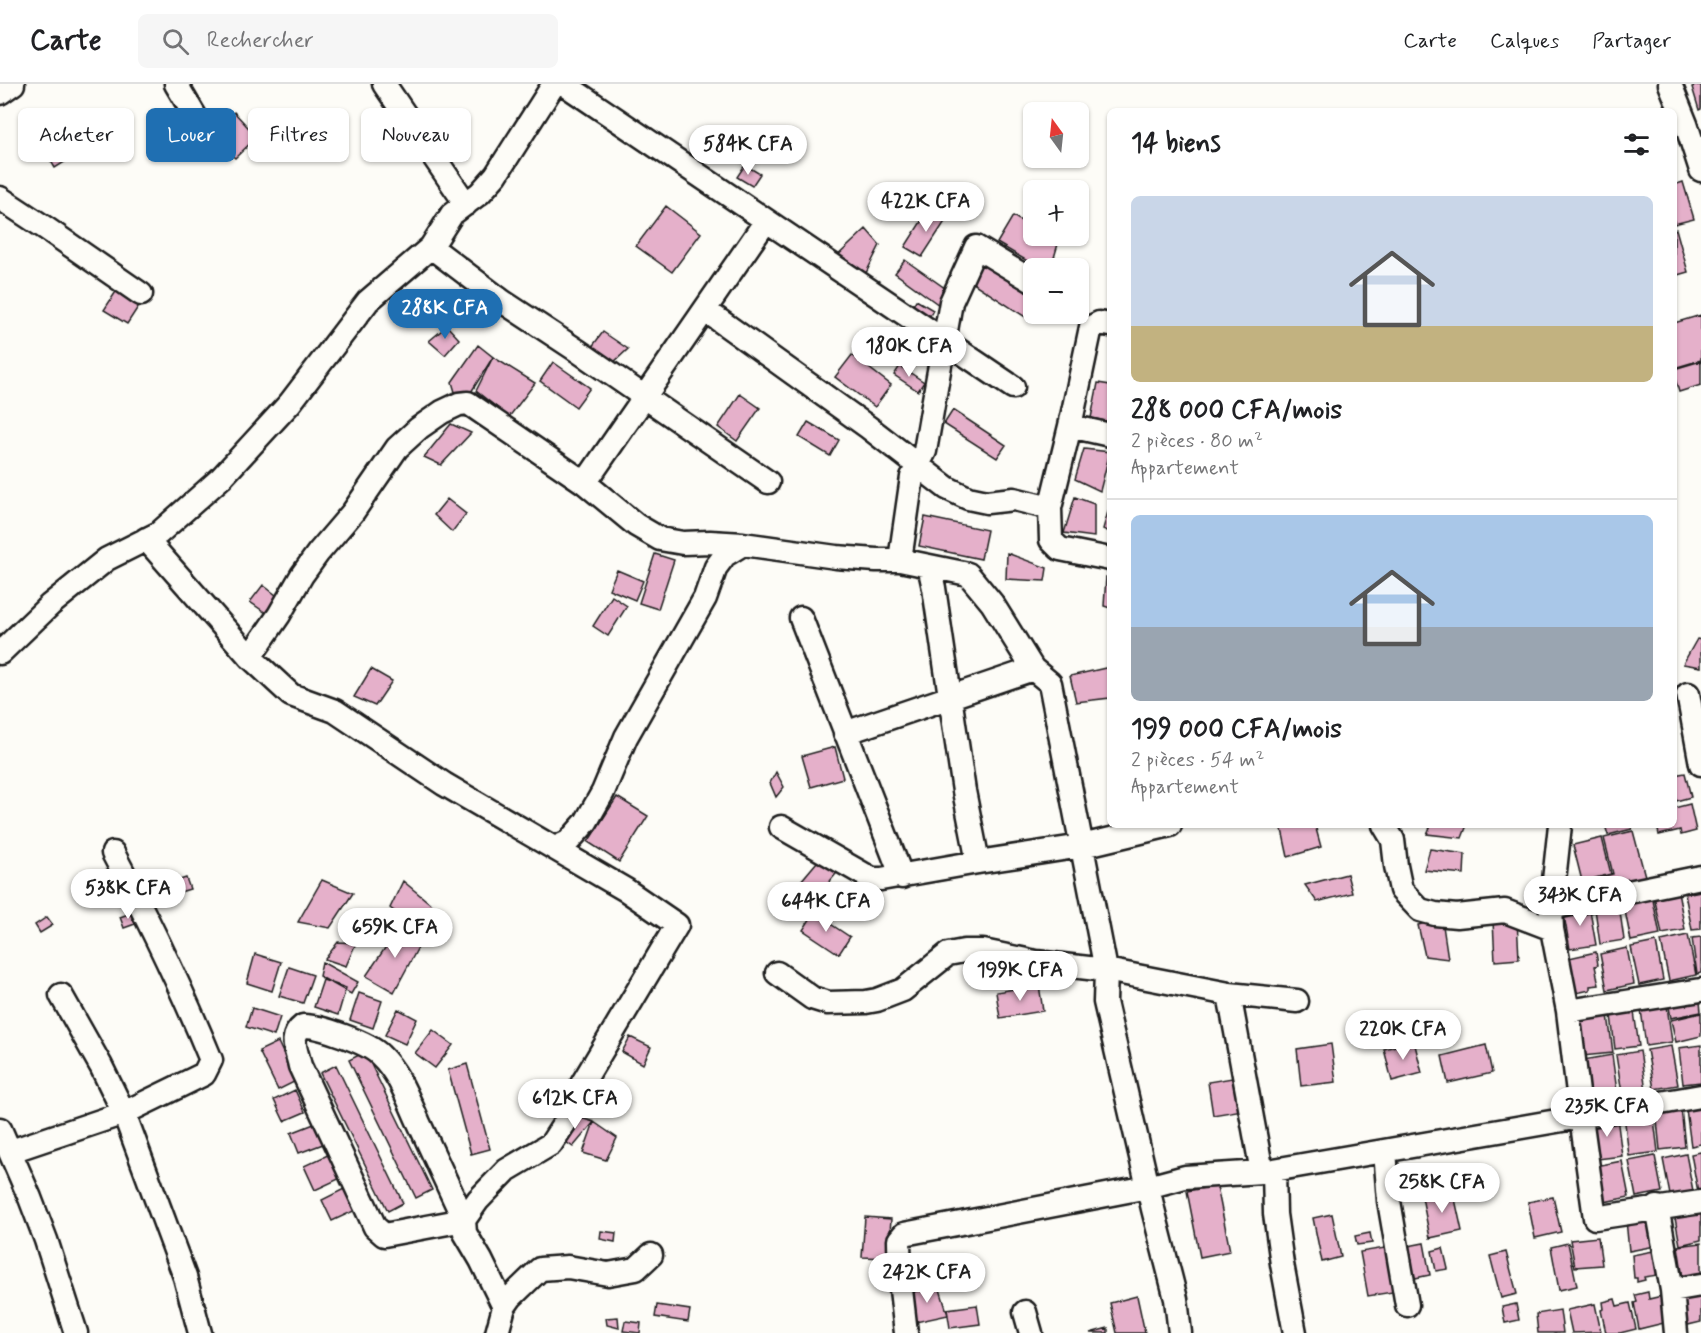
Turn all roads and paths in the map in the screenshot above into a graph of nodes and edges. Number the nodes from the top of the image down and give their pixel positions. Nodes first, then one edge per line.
1 (13, 84) edge
2 (176, 84) edge
3 (384, 84) edge
4 (554, 84) edge
5 (564, 84) edge
6 (1670, 84) edge
7 (0, 93) edge
8 (190, 108) edge
9 (1701, 170) edge
10 (0, 198) edge
11 (466, 204) junction
12 (766, 221) junction
13 (431, 248) junction
14 (1023, 275) edge
15 (141, 294) dead end
16 (705, 310) junction
17 (1107, 324) edge
18 (944, 340) junction
19 (1013, 387) dead end
20 (645, 398) junction
21 (1070, 426) junction
22 (1107, 434) edge
23 (918, 465) junction
24 (768, 482) dead end
25 (585, 483) junction
26 (1050, 508) junction
27 (146, 539) junction
28 (743, 544) junction
29 (1107, 558) edge
30 (900, 560) junction
31 (929, 566) junction
32 (801, 618) dead end
33 (0, 653) edge
34 (250, 657) junction
35 (1033, 669) junction
36 (1688, 693) edge
37 (950, 697) junction
38 (844, 733) junction
39 (1701, 764) edge
40 (782, 827) dead end
41 (1157, 828) edge
42 (1386, 828) edge
43 (1560, 828) edge
44 (1082, 846) junction
45 (555, 848) junction
46 (113, 853) dead end
47 (978, 862) junction
48 (902, 877) junction
49 (1701, 877) edge
50 (1551, 919) junction
51 (1106, 970) junction
52 (777, 973) dead end
53 (1701, 990) edge
54 (1229, 994) junction
55 (61, 995) dead end
56 (1297, 1001) dead end
57 (1568, 1011) junction
58 (1701, 1096) edge
59 (124, 1113) junction
60 (1581, 1117) junction
61 (0, 1129) edge
62 (11, 1151) junction
63 (1385, 1151) junction
64 (1268, 1171) junction
65 (1148, 1187) junction
66 (1701, 1202) edge
67 (1657, 1208) junction
68 (464, 1220) junction
69 (651, 1255) dead end
70 (1701, 1285) edge
71 (1672, 1290) junction
72 (1407, 1305) dead end
73 (504, 1307) junction
74 (75, 1333) edge
75 (200, 1333) edge
76 (497, 1333) edge
77 (906, 1333) edge
78 (1180, 1333) edge
79 (1295, 1333) edge
80 (1676, 1333) edge

1 - 7 street
2 - 8 street
3 - 11 street
4 - 11 street
5 - 12 street
6 - 9 street
10 - 15 street
11 - 13 street
12 - 16 street
12 - 18 street
13 - 20 street
13 - 27 street
14 - 18 street
16 - 20 street
16 - 23 street
17 - 21 street
18 - 19 street
18 - 23 street
20 - 24 street
20 - 25 street
21 - 22 street
21 - 26 street
23 - 26 street
23 - 30 street
25 - 28 street
25 - 34 street
26 - 29 street
27 - 33 street
27 - 34 street
28 - 30 street
28 - 45 street
30 - 31 street
31 - 35 street
31 - 37 street
32 - 38 street
34 - 45 street
35 - 37 street
35 - 44 street
36 - 39 street
37 - 38 street
37 - 47 street
38 - 48 street
40 - 48 street
41 - 44 street
42 - 50 street
43 - 50 street
44 - 47 street
44 - 51 street
45 - 68 street
46 - 59 street
47 - 48 street
49 - 50 street
50 - 57 street
51 - 52 street
51 - 54 street
51 - 65 street
53 - 57 street
54 - 56 street
54 - 64 street
55 - 59 street
57 - 60 street
58 - 60 street
59 - 62 street
59 - 75 street
60 - 63 street
60 - 67 street
61 - 62 street
62 - 74 street
63 - 64 street
63 - 72 street
64 - 65 street
64 - 79 street
65 - 77 street
65 - 78 street
66 - 67 street
67 - 71 street
68 - 68 street
68 - 73 street
69 - 73 street
70 - 71 street
71 - 80 street
73 - 76 street

